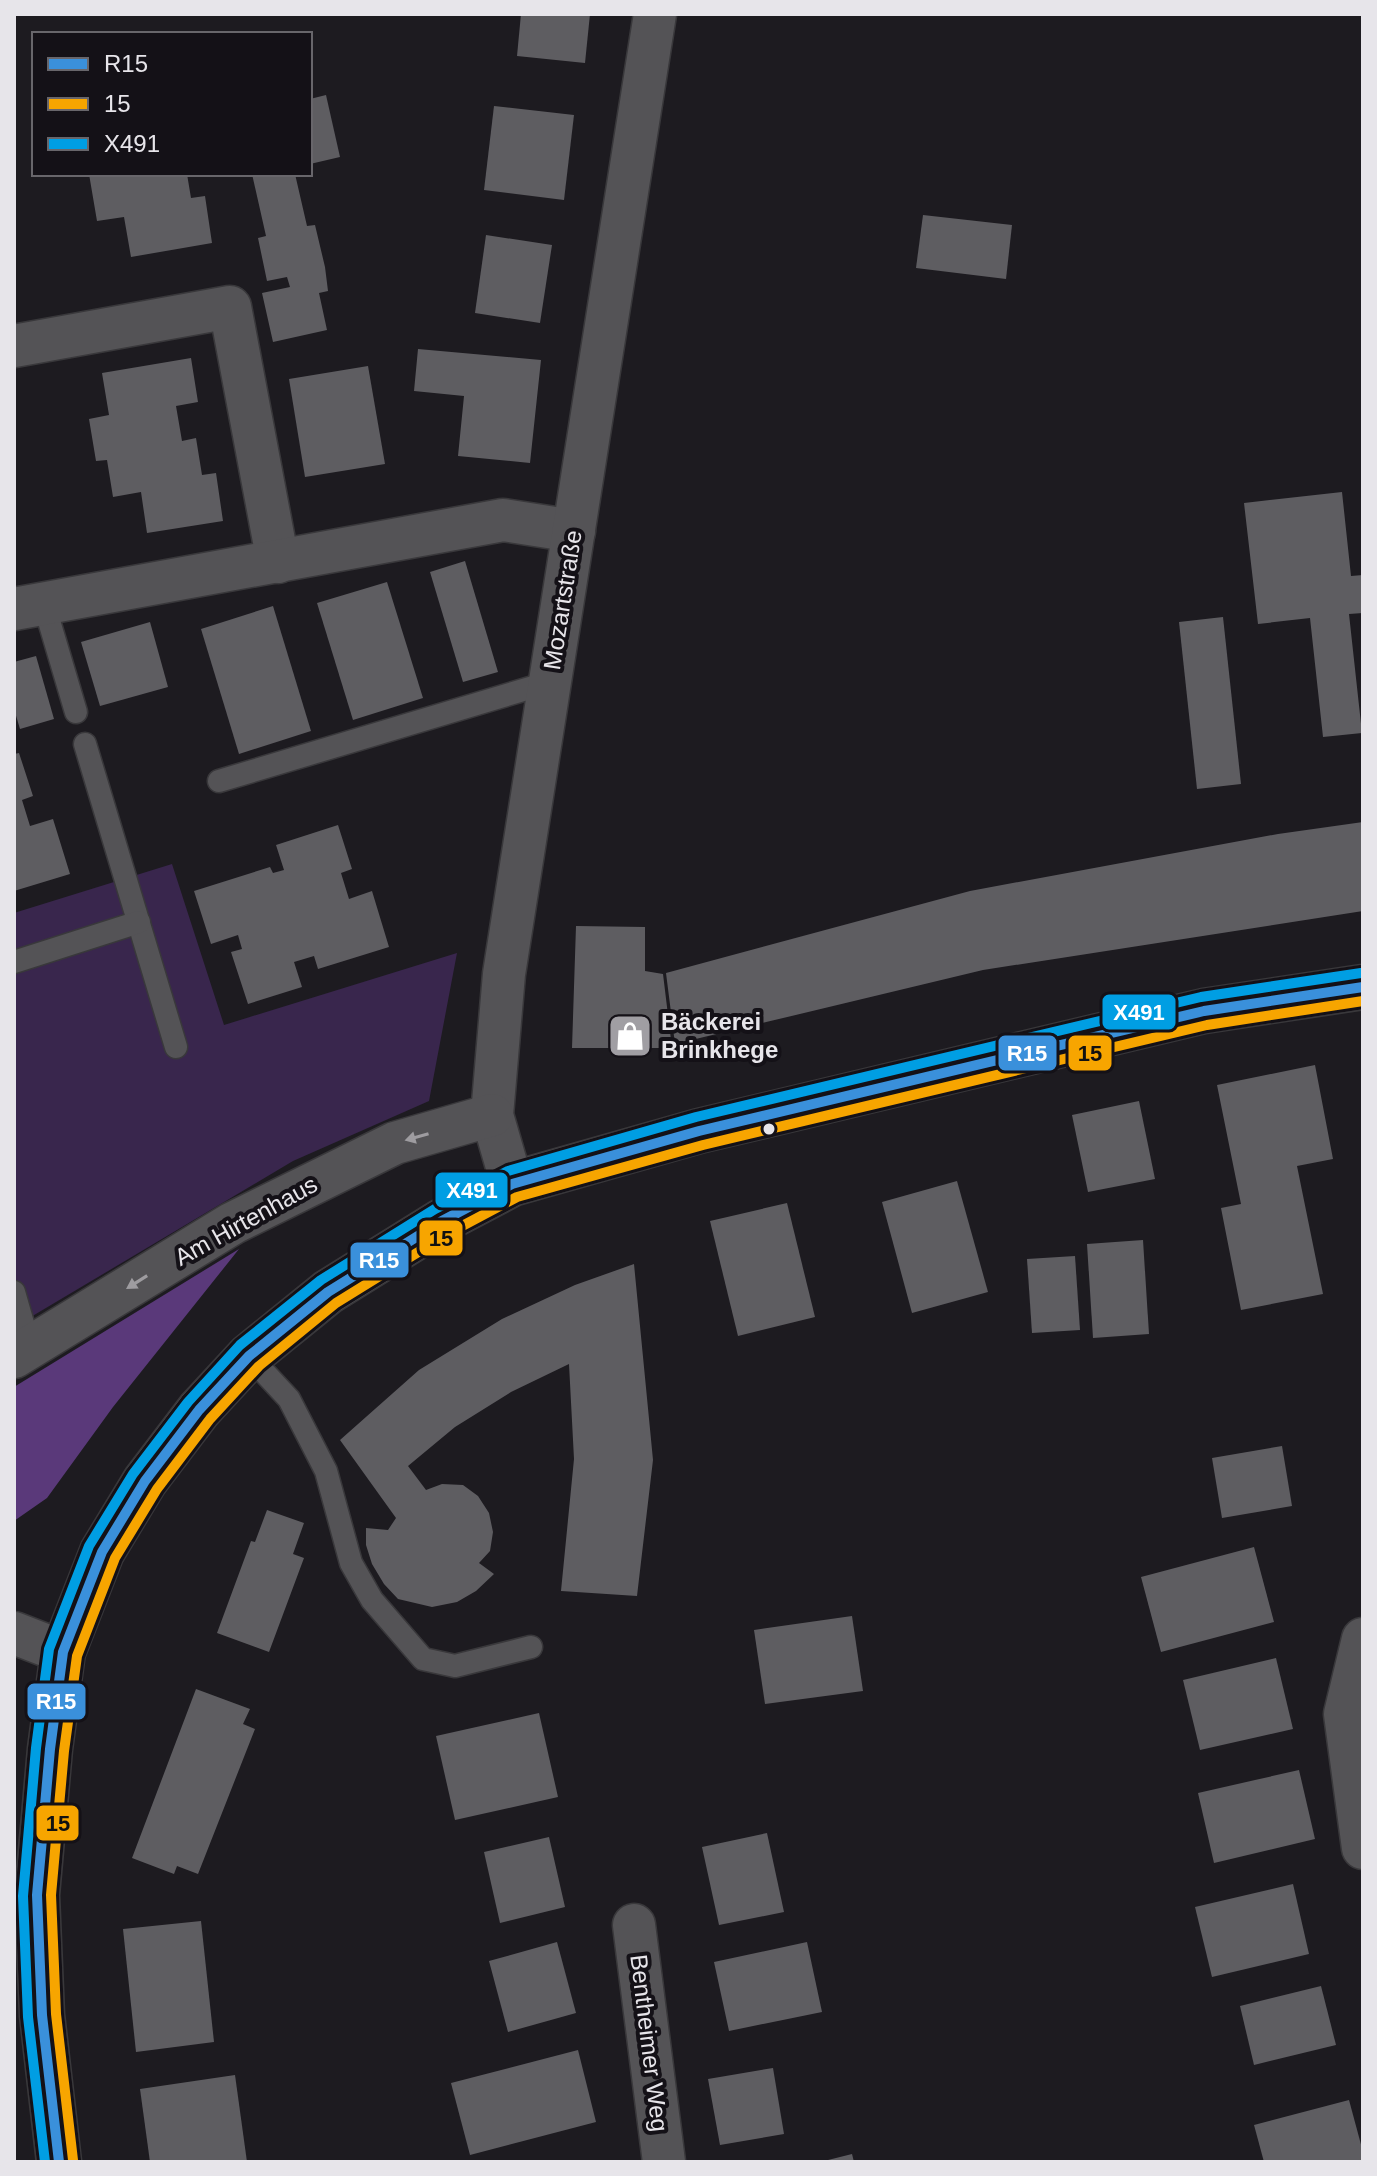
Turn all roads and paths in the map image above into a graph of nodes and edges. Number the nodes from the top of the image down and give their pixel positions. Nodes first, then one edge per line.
1 (655, 14) edge
2 (14, 346) edge
3 (574, 531) junction
4 (278, 562) junction
5 (29, 606) edge
6 (550, 682) junction
7 (76, 712) dead end
8 (85, 744) dead end
9 (219, 781) dead end
10 (139, 922) junction
11 (14, 962) edge
12 (1363, 987) edge
13 (176, 1047) dead end
14 (492, 1115) junction
15 (512, 1184) junction
16 (14, 1292) edge
17 (22, 1352) edge
18 (249, 1356) junction
19 (14, 1633) edge
20 (1363, 1639) edge
21 (531, 1647) dead end
22 (63, 1652) junction
23 (1363, 1848) edge
24 (634, 1925) dead end
25 (59, 2162) edge
26 (664, 2162) edge

1 - 3 street, Mozartstraße
2 - 4 street
3 - 4 street
3 - 6 street, Mozartstraße
4 - 5 street
5 - 7 lane
6 - 9 lane
6 - 14 street, Mozartstraße
8 - 10 lane
10 - 11 lane
10 - 13 lane
12 - 15 street
14 - 15 street, Mozartstraße
14 -> 17 street, Am Hirtenhaus
15 - 18 street
16 - 17 lane
18 - 21 lane
18 - 22 street
19 - 22 street
20 - 23 street
22 - 25 street
24 - 26 street, Bentheimer Weg

